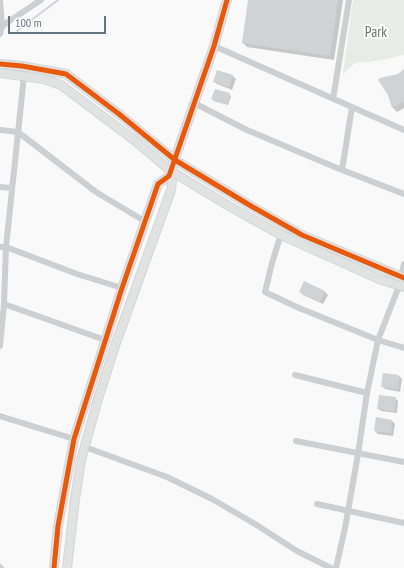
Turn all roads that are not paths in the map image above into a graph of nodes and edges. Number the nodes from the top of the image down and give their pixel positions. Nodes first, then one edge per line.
1 (0, 0) edge
2 (42, 0) edge
3 (227, 0) edge
4 (348, 0) edge
5 (2, 26) junction
6 (0, 34) edge
7 (214, 46) junction
8 (0, 64) edge
9 (0, 73) edge
10 (24, 76) junction
11 (333, 99) junction
12 (194, 103) junction
13 (352, 107) junction
14 (0, 130) edge
15 (404, 130) edge
16 (18, 132) junction
17 (175, 160) junction
18 (342, 170) junction
19 (170, 173) junction
20 (0, 187) edge
21 (12, 188) junction
22 (404, 194) edge
23 (146, 222) junction
24 (281, 234) junction
25 (3, 247) edge
26 (404, 264) edge
27 (403, 277) edge
28 (402, 287) edge
29 (122, 288) junction
30 (4, 304) junction
31 (105, 340) junction
32 (378, 340) junction
33 (0, 346) edge
34 (404, 348) edge
35 (295, 375) dead end
36 (367, 393) junction
37 (0, 416) edge
38 (74, 439) junction
39 (296, 442) dead end
40 (85, 447) junction
41 (358, 454) junction
42 (404, 462) edge
43 (317, 504) dead end
44 (348, 511) junction
45 (404, 523) edge
46 (54, 568) edge
47 (67, 568) edge
48 (331, 568) edge
49 (336, 568) edge

1 - 5 street
2 - 5 street
3 - 7 street
4 - 11 street
5 - 6 street
7 - 11 street
7 - 12 street
8 - 17 street
9 - 10 street
10 - 16 street
10 - 19 street
11 - 13 street
12 - 17 street
12 - 18 street
13 - 15 street
13 - 18 street
14 - 16 street
16 - 21 street
16 - 23 street
17 - 19 street
17 - 27 street
18 - 22 street
19 - 23 street
19 - 24 street
19 - 40 street
20 - 21 street
21 - 25 street
23 - 29 street
24 - 28 street
24 - 32 street
25 - 29 street
25 - 30 street
26 - 27 street
27 - 28 street
28 - 32 street
29 - 31 street
30 - 31 street
30 - 33 street
31 - 38 street
32 - 34 street
32 - 36 street
35 - 36 street
36 - 41 street
37 - 38 street
38 - 46 street
39 - 41 street
40 - 47 street
40 - 48 street
41 - 42 street
41 - 44 street
43 - 44 street
44 - 45 street
44 - 49 street

